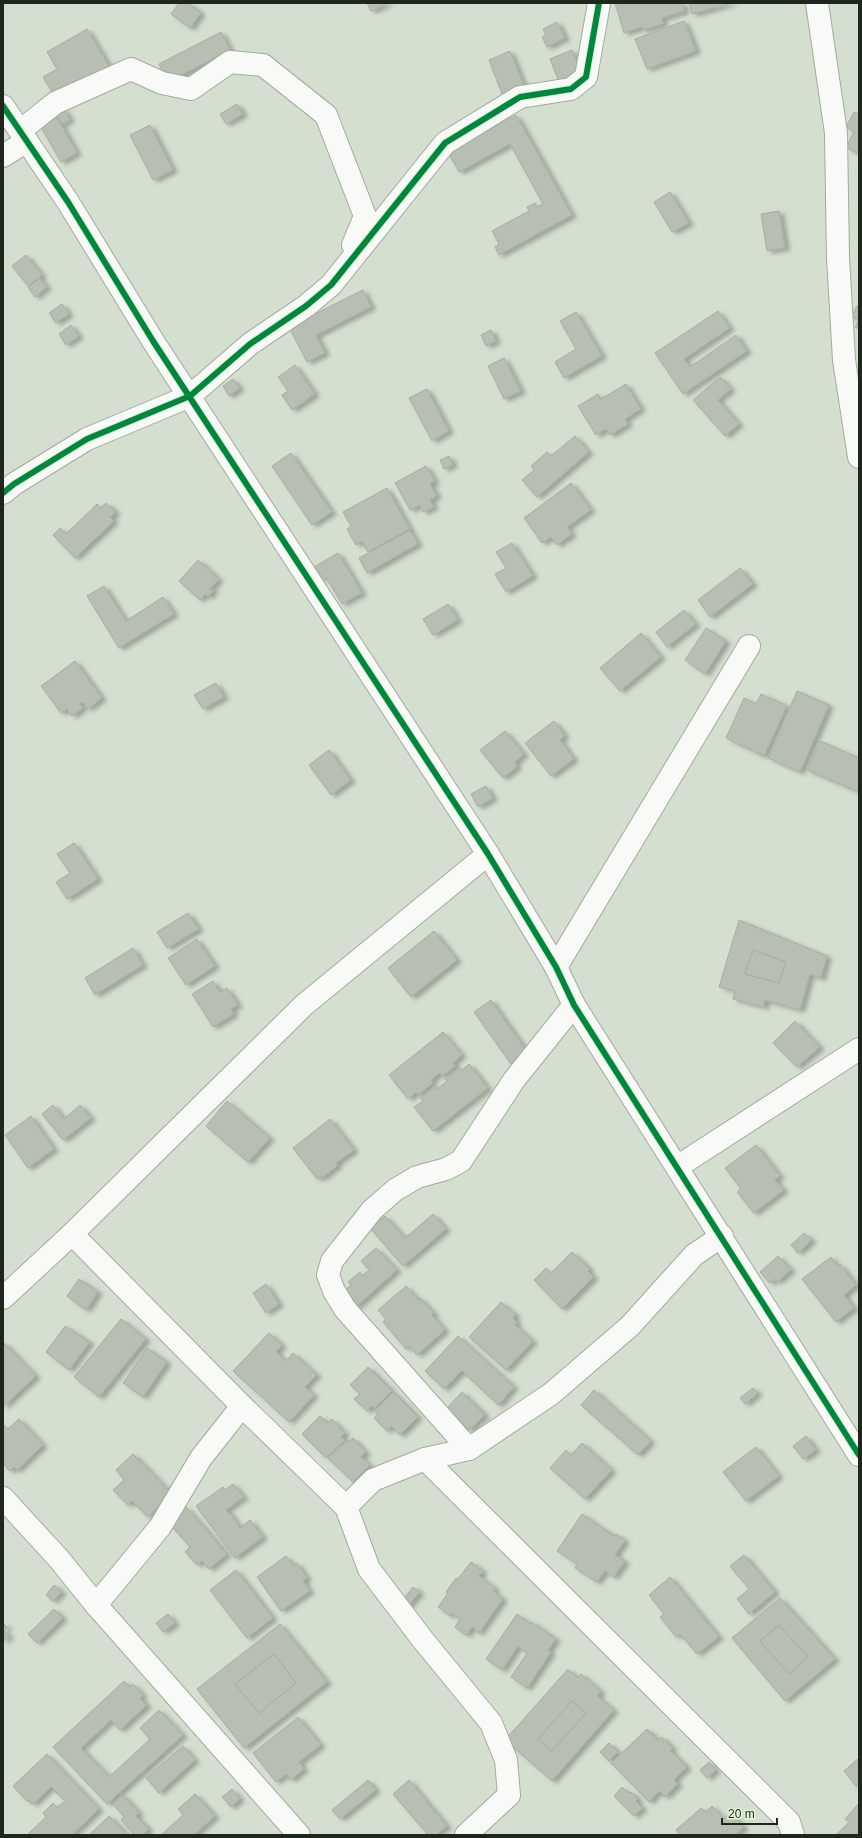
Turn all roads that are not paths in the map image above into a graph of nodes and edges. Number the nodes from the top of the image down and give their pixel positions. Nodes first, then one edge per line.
1 (599, 3) edge
2 (817, 3) edge
3 (3, 106) edge
4 (24, 136) junction
5 (3, 156) edge
6 (331, 285) junction
7 (190, 396) junction
8 (859, 457) edge
9 (3, 493) edge
10 (749, 646) dead end
11 (488, 854) junction
12 (556, 967) junction
13 (574, 1004) junction
14 (859, 1049) edge
15 (677, 1167) junction
16 (72, 1234) junction
17 (722, 1236) junction
18 (3, 1298) edge
19 (242, 1406) junction
20 (468, 1449) junction
21 (859, 1455) edge
22 (425, 1458) junction
23 (3, 1498) edge
24 (346, 1507) junction
25 (96, 1605) junction
26 (299, 1835) edge
27 (466, 1835) edge
28 (793, 1835) edge

1 - 6 street
2 - 8 street
3 - 4 street
4 - 5 street
4 - 6 street
4 - 7 street
6 - 7 street
7 - 9 street
7 - 11 street
10 - 12 street
11 - 12 street
11 - 16 street
12 - 13 street
13 - 15 street
13 - 20 street
14 - 15 street
15 - 17 street
16 - 18 street
16 - 19 street
17 - 20 street
17 - 21 street
19 - 24 street
19 - 25 street
20 - 22 street
22 - 24 street
22 - 28 street
23 - 25 street
24 - 27 street
25 - 26 street

